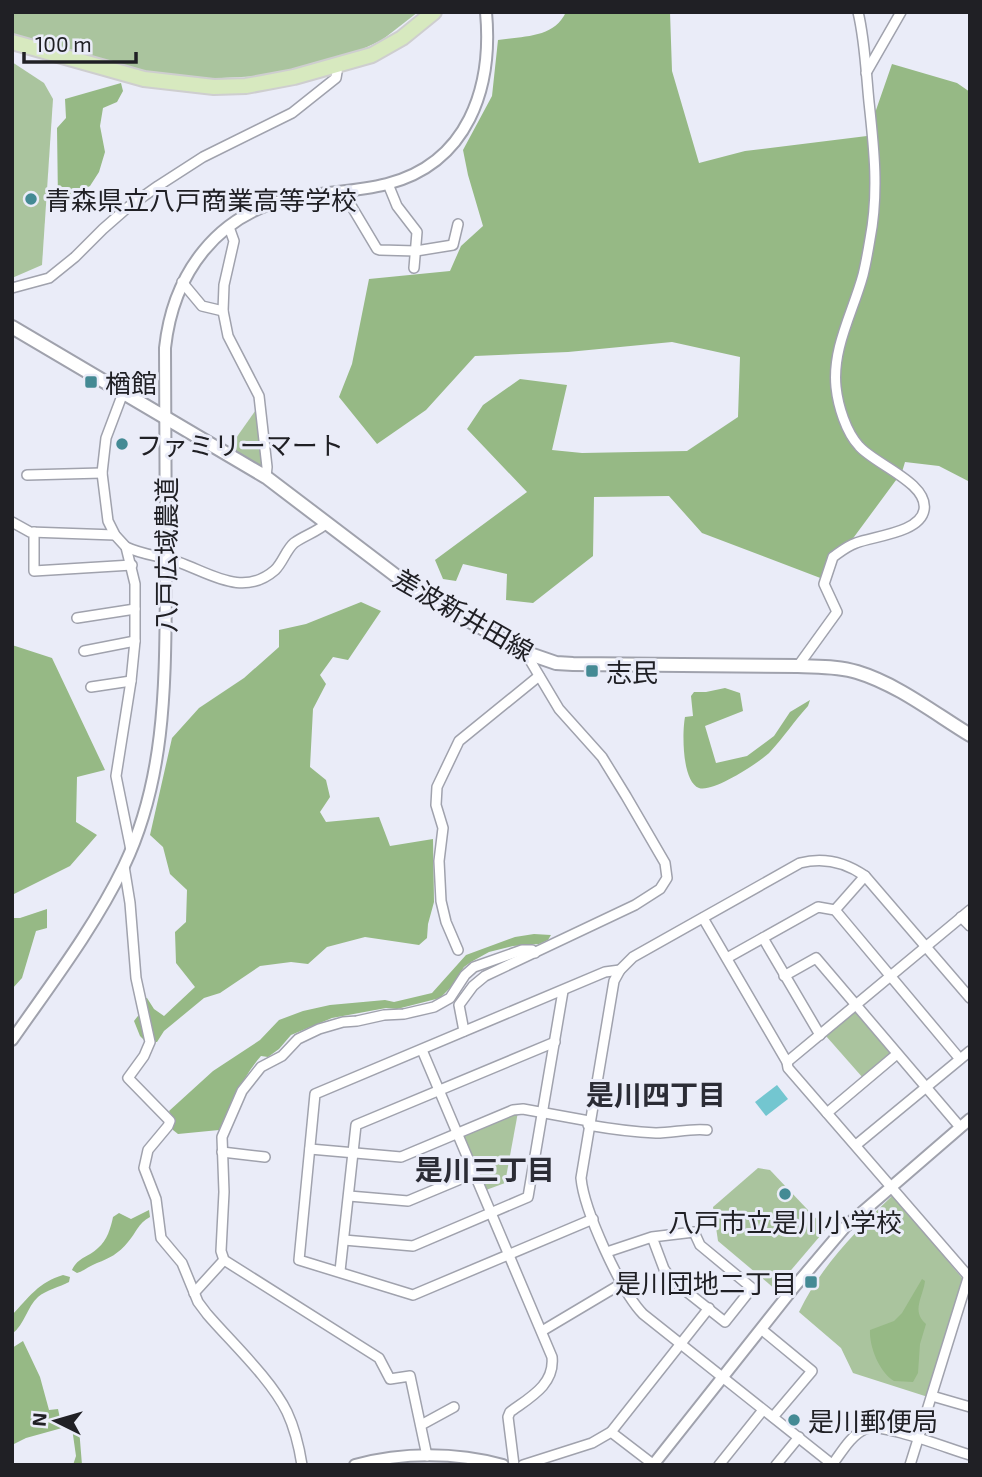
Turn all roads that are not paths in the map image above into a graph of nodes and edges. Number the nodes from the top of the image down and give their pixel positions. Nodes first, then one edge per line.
1 (435, 12) edge
2 (486, 12) edge
3 (858, 12) edge
4 (901, 12) edge
5 (12, 42) edge
6 (338, 65) junction
7 (866, 73) junction
8 (388, 184) junction
9 (343, 192) junction
10 (458, 224) dead end
11 (229, 227) junction
12 (416, 251) junction
13 (414, 268) dead end
14 (182, 282) junction
15 (12, 288) edge
16 (223, 311) junction
17 (12, 327) edge
18 (123, 393) junction
19 (166, 417) junction
20 (102, 473) junction
21 (27, 475) dead end
22 (266, 477) junction
23 (12, 522) edge
24 (327, 523) junction
25 (34, 532) junction
26 (114, 535) junction
27 (126, 547) junction
28 (166, 558) junction
29 (132, 565) junction
30 (135, 609) junction
31 (77, 618) dead end
32 (135, 641) junction
33 (84, 651) dead end
34 (527, 653) junction
35 (798, 666) junction
36 (539, 676) junction
37 (131, 681) junction
38 (91, 687) dead end
39 (970, 735) edge
40 (131, 850) junction
41 (124, 866) junction
42 (866, 876) junction
43 (835, 910) junction
44 (970, 910) edge
45 (961, 917) junction
46 (703, 918) junction
47 (970, 926) edge
48 (762, 938) junction
49 (926, 946) junction
50 (458, 950) dead end
51 (536, 953) junction
52 (727, 958) junction
53 (620, 970) junction
54 (891, 975) junction
55 (784, 976) junction
56 (563, 990) junction
57 (970, 998) edge
58 (856, 1005) junction
59 (464, 1031) junction
60 (820, 1035) junction
61 (12, 1040) edge
62 (555, 1042) junction
63 (422, 1050) junction
64 (970, 1051) edge
65 (897, 1054) junction
66 (960, 1059) junction
67 (787, 1062) junction
68 (926, 1087) junction
69 (439, 1089) junction
70 (543, 1112) junction
71 (827, 1113) junction
72 (970, 1119) edge
73 (589, 1123) junction
74 (960, 1126) junction
75 (707, 1130) dead end
76 (458, 1132) junction
77 (856, 1145) junction
78 (310, 1149) junction
79 (222, 1152) junction
80 (353, 1153) junction
81 (265, 1157) dead end
82 (475, 1173) junction
83 (891, 1185) junction
84 (349, 1196) junction
85 (492, 1213) junction
86 (593, 1219) junction
87 (652, 1237) junction
88 (344, 1240) junction
89 (607, 1252) junction
90 (509, 1253) junction
91 (223, 1260) junction
92 (340, 1271) junction
93 (969, 1278) edge
94 (621, 1284) junction
95 (194, 1293) junction
96 (709, 1308) junction
97 (761, 1329) junction
98 (542, 1331) junction
99 (681, 1344) junction
100 (723, 1377) junction
101 (932, 1396) junction
102 (970, 1407) edge
103 (454, 1408) dead end
104 (763, 1410) junction
105 (773, 1417) junction
106 (421, 1424) junction
107 (611, 1432) junction
108 (799, 1437) junction
109 (919, 1439) junction
110 (969, 1455) edge
111 (428, 1456) junction
112 (302, 1465) edge
113 (355, 1465) edge
114 (503, 1465) edge
115 (514, 1465) edge
116 (523, 1465) edge
117 (653, 1465) edge
118 (719, 1465) edge
119 (776, 1465) edge
120 (832, 1465) edge
121 (910, 1465) edge
122 (965, 1465) edge

1 - 6 main road
2 - 8 street, 八戸広域農道
3 - 7 street
4 - 7 street
5 - 6 main road
6 - 15 street
7 - 35 street
8 - 9 street, 八戸広域農道
8 - 12 street
9 - 11 street, 八戸広域農道
9 - 12 street
10 - 12 street
11 - 14 street, 八戸広域農道
11 - 16 street
12 - 13 street
14 - 16 street
14 - 19 street, 八戸広域農道
16 - 22 street
17 - 18 main road, 差波新井田線
18 - 19 main road, 差波新井田線
18 - 20 street
19 - 22 main road, 差波新井田線
19 - 28 street, 八戸広域農道
20 - 21 street
20 - 26 street
22 - 24 main road, 差波新井田線
23 - 25 street
24 - 28 street
24 - 34 main road, 差波新井田線
25 - 26 street
25 - 29 street
26 - 27 street
27 - 28 street
27 - 29 street
28 - 40 street, 八戸広域農道
29 - 30 street
30 - 31 street
30 - 32 street
32 - 33 street
32 - 37 street
34 - 35 main road, 差波新井田線
34 - 36 street
35 - 39 main road, 差波新井田線
36 - 50 street
36 - 51 street
37 - 38 street
37 - 40 street
40 - 41 street, 八戸広域農道
41 - 61 street, 八戸広域農道
41 - 95 street
42 - 43 street
42 - 46 street
42 - 49 street
43 - 48 street
43 - 54 street
44 - 45 street
45 - 47 street
45 - 49 street
46 - 52 street
46 - 53 street
48 - 52 street
48 - 55 street
49 - 54 street
49 - 57 street
51 - 59 street
51 - 79 street
52 - 67 street
53 - 56 street
53 - 73 street
54 - 58 street
54 - 66 street
55 - 58 street
55 - 60 street
56 - 59 street
56 - 62 street
58 - 60 street
58 - 65 street
59 - 63 street
60 - 67 street
62 - 69 street
62 - 70 street
63 - 69 street
63 - 78 street
64 - 66 street
65 - 68 street
65 - 71 street
66 - 68 street
67 - 71 street
68 - 74 street
68 - 77 street
69 - 76 street
69 - 80 street
70 - 73 street
70 - 76 street
70 - 85 street
71 - 77 street
72 - 74 street
73 - 75 street
73 - 86 street
74 - 83 street
76 - 80 street
76 - 82 street
77 - 83 street
78 - 80 street
78 - 92 street
79 - 81 street
79 - 91 street
80 - 84 street
82 - 84 street
82 - 85 street
83 - 93 street
83 - 97 street
84 - 88 street
85 - 88 street
85 - 90 street
86 - 89 street
86 - 90 street
87 - 89 street
87 - 96 street
87 - 96 street
88 - 92 street
89 - 94 street
90 - 92 street
90 - 98 street
91 - 95 street
91 - 106 street
93 - 101 street
94 - 98 street
94 - 99 street
95 - 112 street
96 - 99 street
97 - 100 street
97 - 105 street
98 - 115 street
99 - 100 street
99 - 107 street
100 - 104 street
100 - 117 street
101 - 102 street
101 - 109 street
103 - 106 street
104 - 105 street
104 - 118 street
105 - 108 street
106 - 111 street
107 - 116 street
107 - 117 street
108 - 119 street
108 - 120 street
109 - 110 street
109 - 120 street
109 - 121 street
110 - 122 street
111 - 113 street
111 - 114 street

